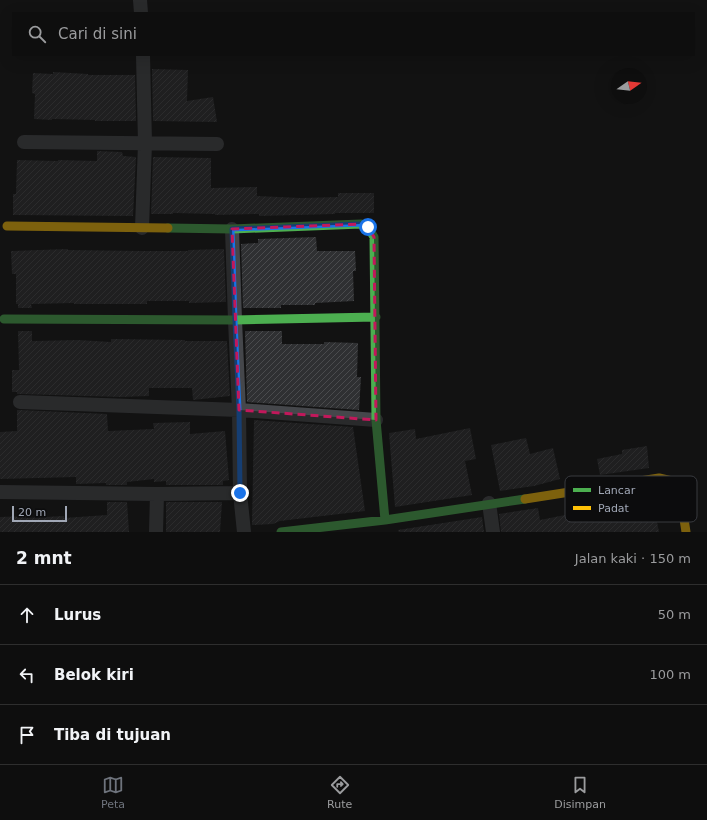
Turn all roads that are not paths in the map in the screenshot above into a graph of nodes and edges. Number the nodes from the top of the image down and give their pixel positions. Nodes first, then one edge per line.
1 (140, 0) edge
2 (141, 12) edge
3 (143, 56) edge
4 (24, 142) dead end
5 (145, 143) junction
6 (216, 144) dead end
7 (7, 226) dead end
8 (142, 228) junction
9 (232, 229) junction
10 (376, 317) junction
11 (4, 319) dead end
12 (235, 320) junction
13 (20, 402) dead end
14 (239, 410) junction
15 (376, 420) junction
16 (0, 492) edge
17 (565, 492) edge
18 (240, 493) junction
19 (157, 494) junction
20 (489, 503) junction
21 (385, 520) junction
22 (684, 522) edge
23 (156, 532) edge
24 (244, 532) edge
25 (281, 532) edge
26 (494, 532) edge
27 (686, 532) edge

1 - 2 street
3 - 5 street
4 - 5 street
5 - 6 street
5 - 8 street
7 - 8 street
8 - 9 street
9 - 10 street
9 - 12 street
10 - 12 street
10 - 15 street
11 - 12 street
12 - 14 street
13 - 14 street
14 - 15 street
14 - 18 street
15 - 21 street
16 - 19 street
17 - 20 street
18 - 19 street
18 - 24 street
19 - 23 street
20 - 21 street
20 - 26 street
21 - 25 street
22 - 27 street

